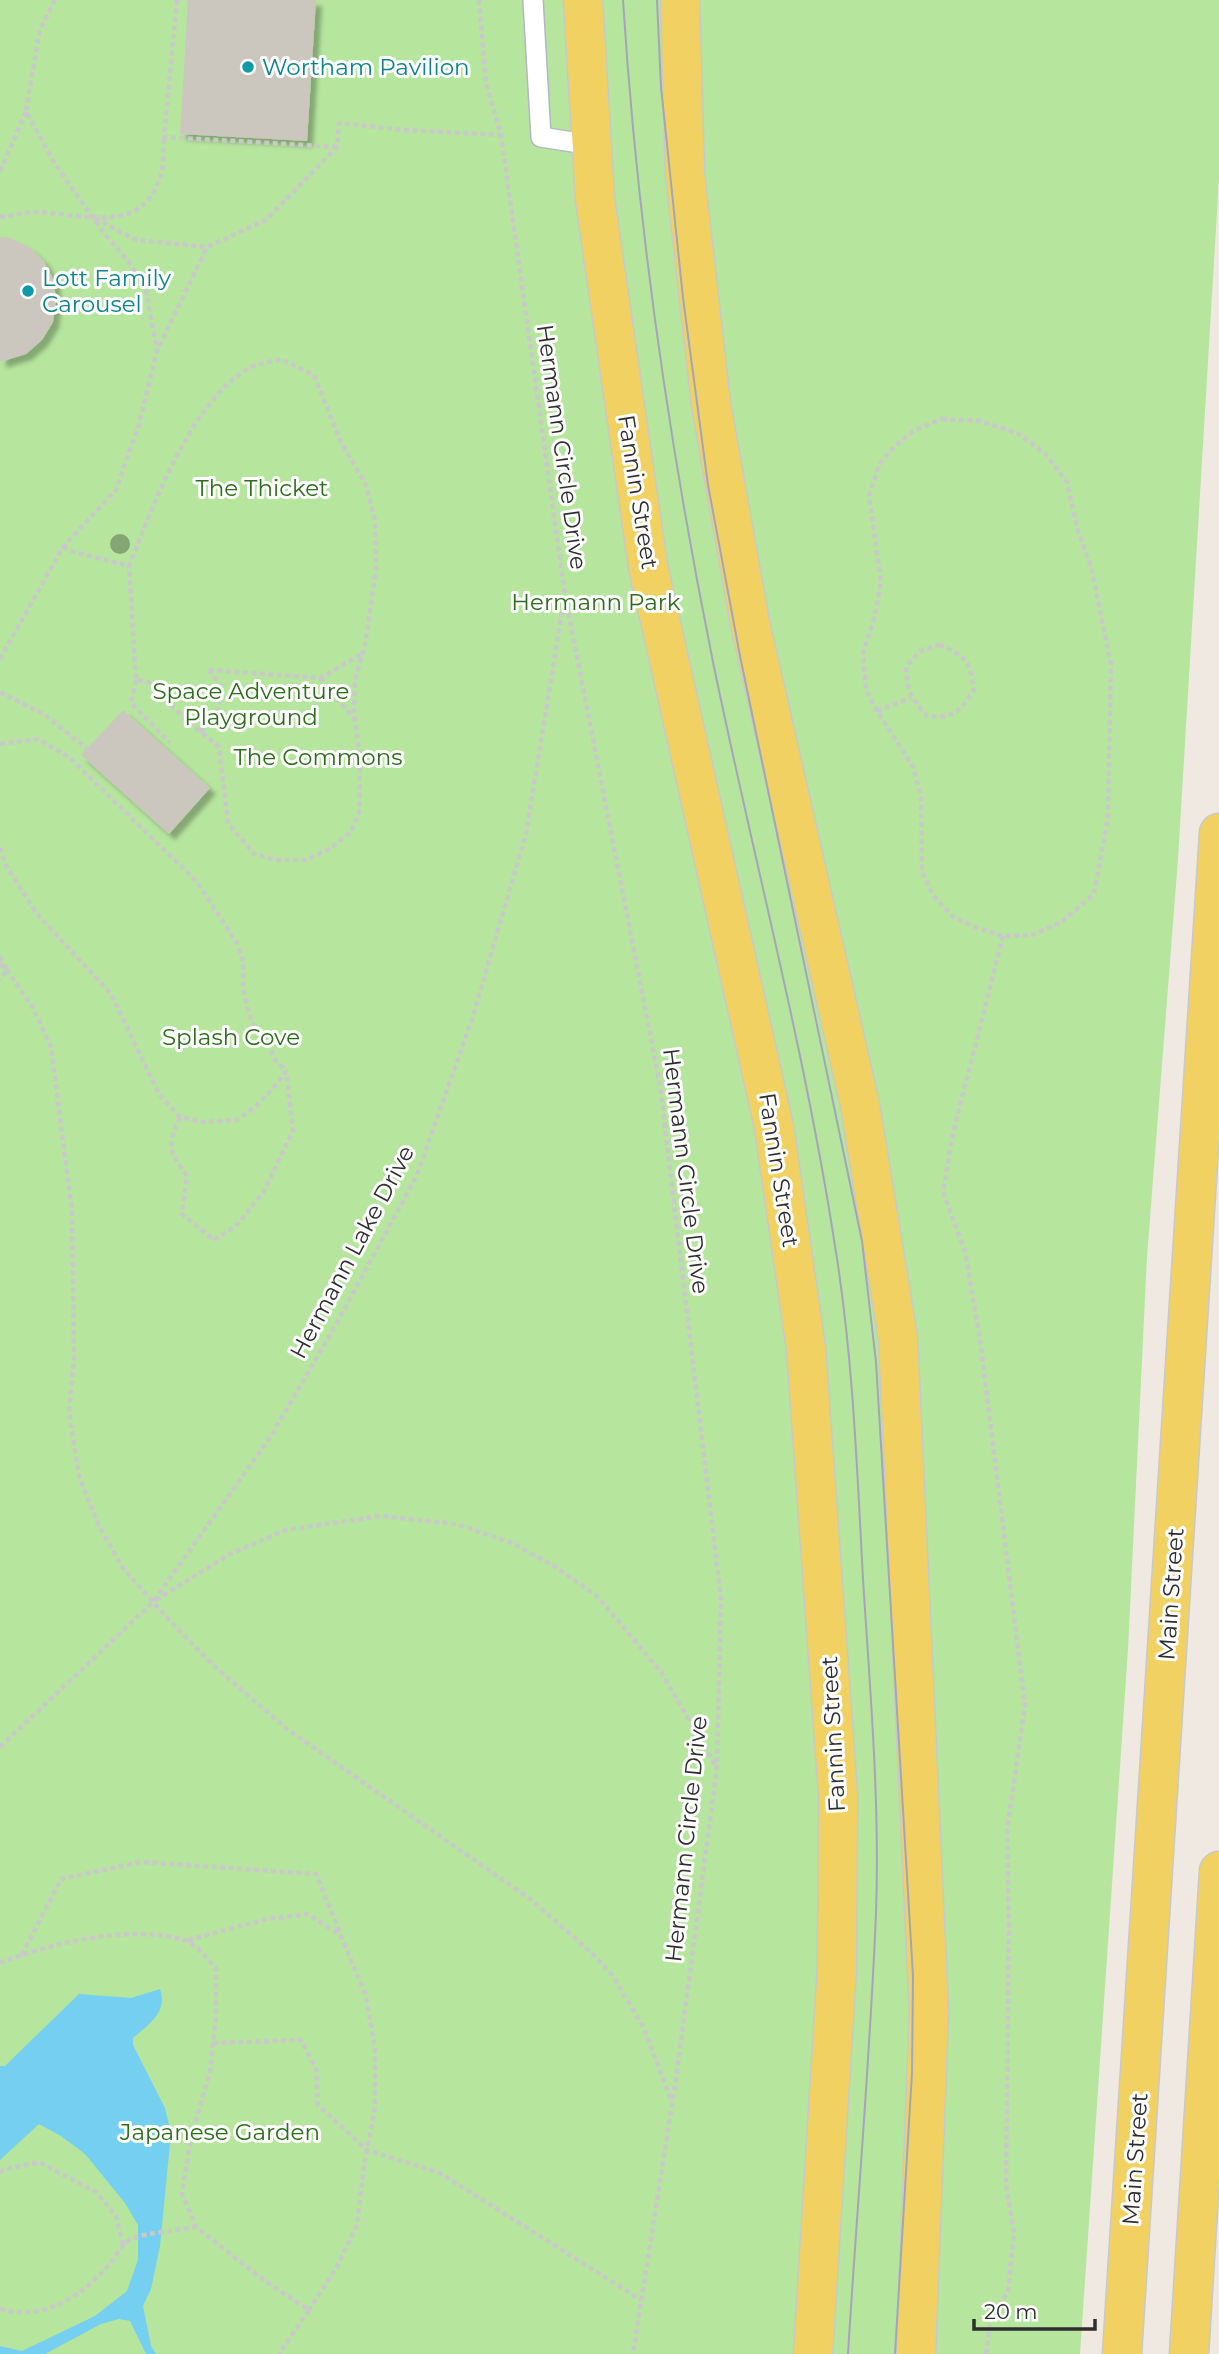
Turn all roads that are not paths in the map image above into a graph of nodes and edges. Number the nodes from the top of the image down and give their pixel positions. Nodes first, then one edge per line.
1 (533, 0) edge
2 (583, 0) edge
3 (680, 0) edge
4 (592, 145) junction
5 (1219, 833) edge
6 (1214, 999) edge
7 (1219, 1871) edge
8 (813, 2354) edge
9 (916, 2354) edge
10 (1122, 2354) edge
11 (1189, 2354) edge

1 - 4 lane
2 - 4 main road, Fannin Street
3 - 9 main road
4 - 8 main road, Fannin Street
5 - 6 main road, Main Street
6 - 10 main road, Main Street
7 - 11 main road

